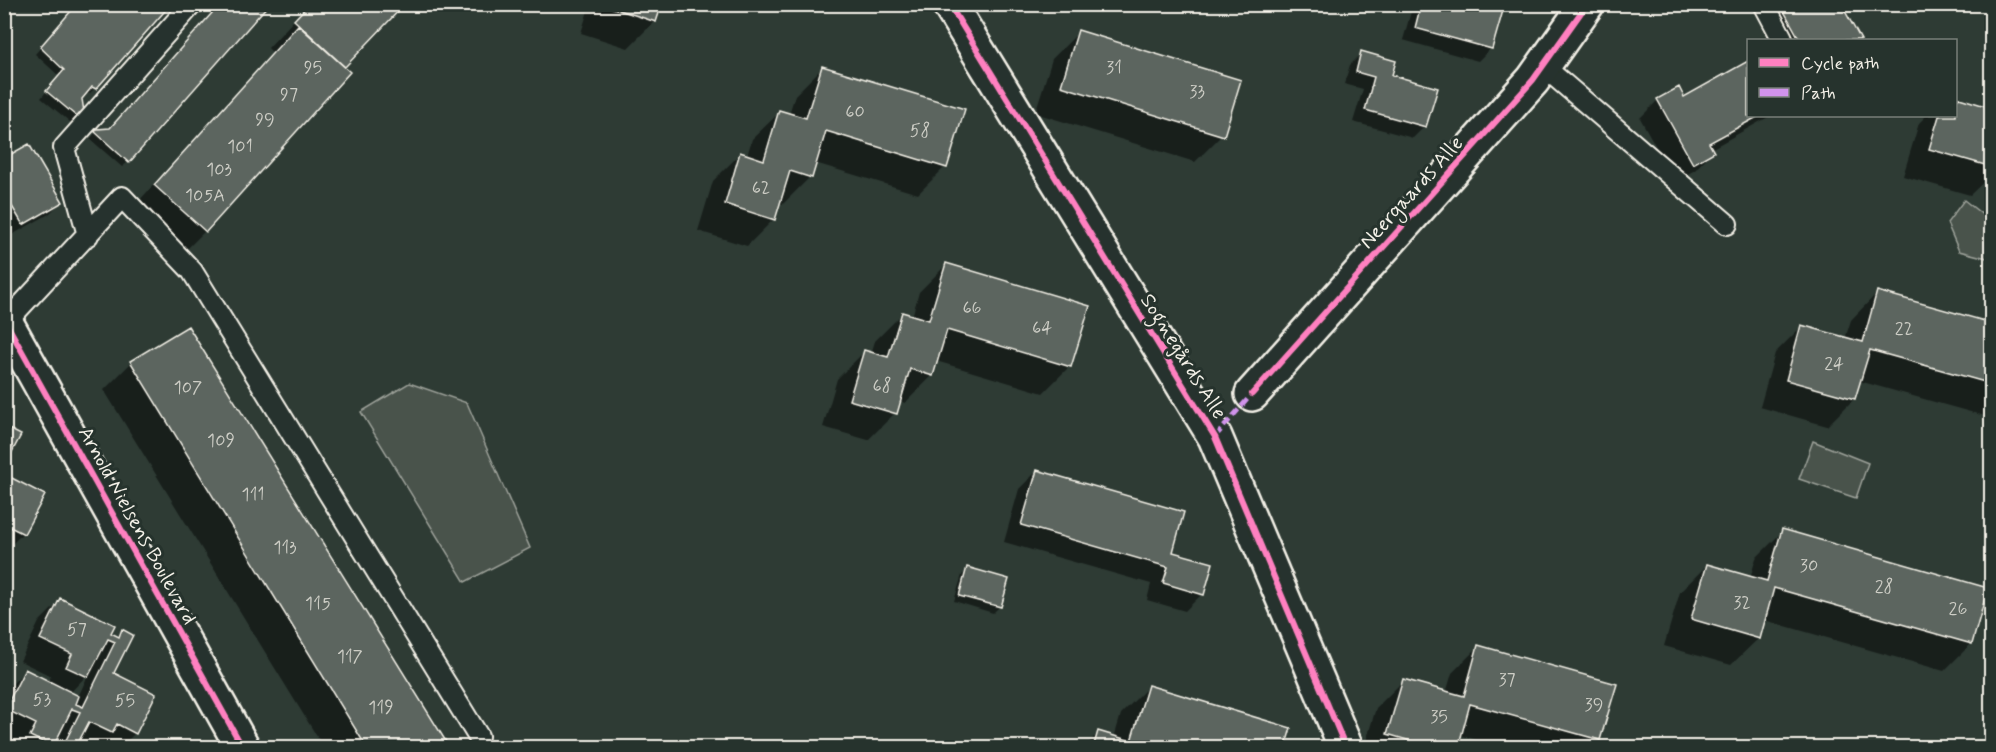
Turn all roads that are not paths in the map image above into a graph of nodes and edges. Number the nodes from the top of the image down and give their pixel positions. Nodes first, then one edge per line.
1 (192, 4) edge
2 (949, 4) edge
3 (1587, 4) edge
4 (1764, 4) edge
5 (1782, 38) dead end
6 (1543, 66) junction
7 (1727, 224) dead end
8 (88, 236) junction
9 (5, 321) edge
10 (1252, 394) dead end
11 (478, 736) dead end
12 (243, 747) edge
13 (1346, 747) edge

1 - 8 lane
2 - 13 street, Sognegårds Alle
3 - 6 street, Neergaards Alle
4 - 5 lane
6 - 7 lane
6 - 10 street, Neergaards Alle
8 - 9 lane, Arnold Nielsens Boulevard
8 - 11 lane, Arnold Nielsens Boulevard
9 - 12 street, Arnold Nielsens Boulevard

